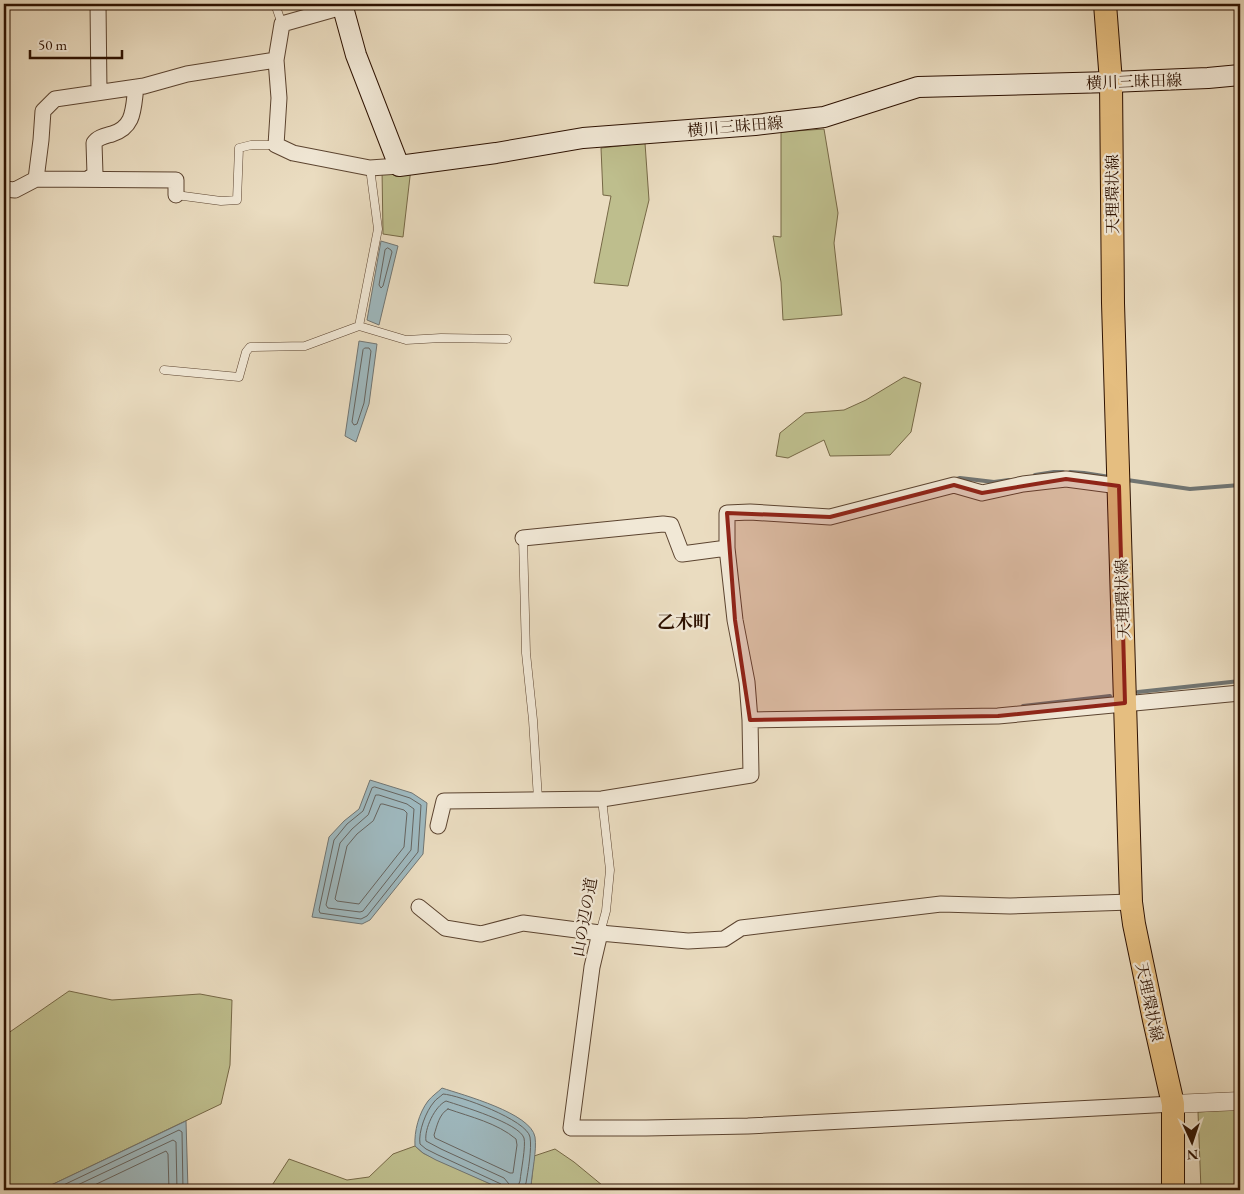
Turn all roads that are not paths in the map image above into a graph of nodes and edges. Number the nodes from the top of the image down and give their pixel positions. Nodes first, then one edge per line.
1 (98, 4) edge
2 (275, 4) edge
3 (1105, 4) edge
4 (342, 6) edge
5 (282, 24) junction
6 (276, 60) junction
7 (1240, 75) edge
8 (1111, 82) junction
9 (136, 87) junction
10 (99, 92) junction
11 (276, 145) junction
12 (399, 166) junction
13 (370, 168) junction
14 (36, 179) junction
15 (88, 179) junction
16 (4, 188) edge
17 (176, 195) joint
18 (359, 326) junction
19 (507, 339) dead end
20 (164, 370) dead end
21 (1119, 486) junction
22 (523, 538) joint
23 (727, 548) junction
24 (1240, 693) edge
25 (1125, 703) junction
26 (750, 720) junction
27 (538, 799) junction
28 (602, 799) junction
29 (438, 826) dead end
30 (1131, 902) junction
31 (419, 907) dead end
32 (600, 933) junction
33 (1240, 1101) edge
34 (1172, 1104) junction
35 (1173, 1190) edge

1 - 10 street
2 - 5 lane
3 - 8 main road, 天理環状線
4 - 5 street
4 - 12 main road
5 - 6 street
6 - 9 street
6 - 11 street
7 - 8 main road, 横川三昧田線
8 - 12 main road, 横川三昧田線
8 - 21 main road, 天理環状線
9 - 10 street
9 - 15 street
10 - 14 street
11 - 13 street
11 - 17 lane
12 - 13 street
13 - 18 lane
14 - 15 street
14 - 16 street
15 - 17 street
18 - 19 lane
18 - 20 lane
21 - 23 street
21 - 25 main road, 天理環状線
22 - 23 street
22 - 27 lane
23 - 26 street
24 - 25 street
25 - 26 street
25 - 30 main road, 天理環状線
26 - 28 street
27 - 28 street
27 - 29 street
28 - 32 lane, 山の辺の道
30 - 32 street
30 - 34 main road, 天理環状線
31 - 32 street
32 - 34 street, 山の辺の道
33 - 34 street
34 - 35 main road, 天理環状線

